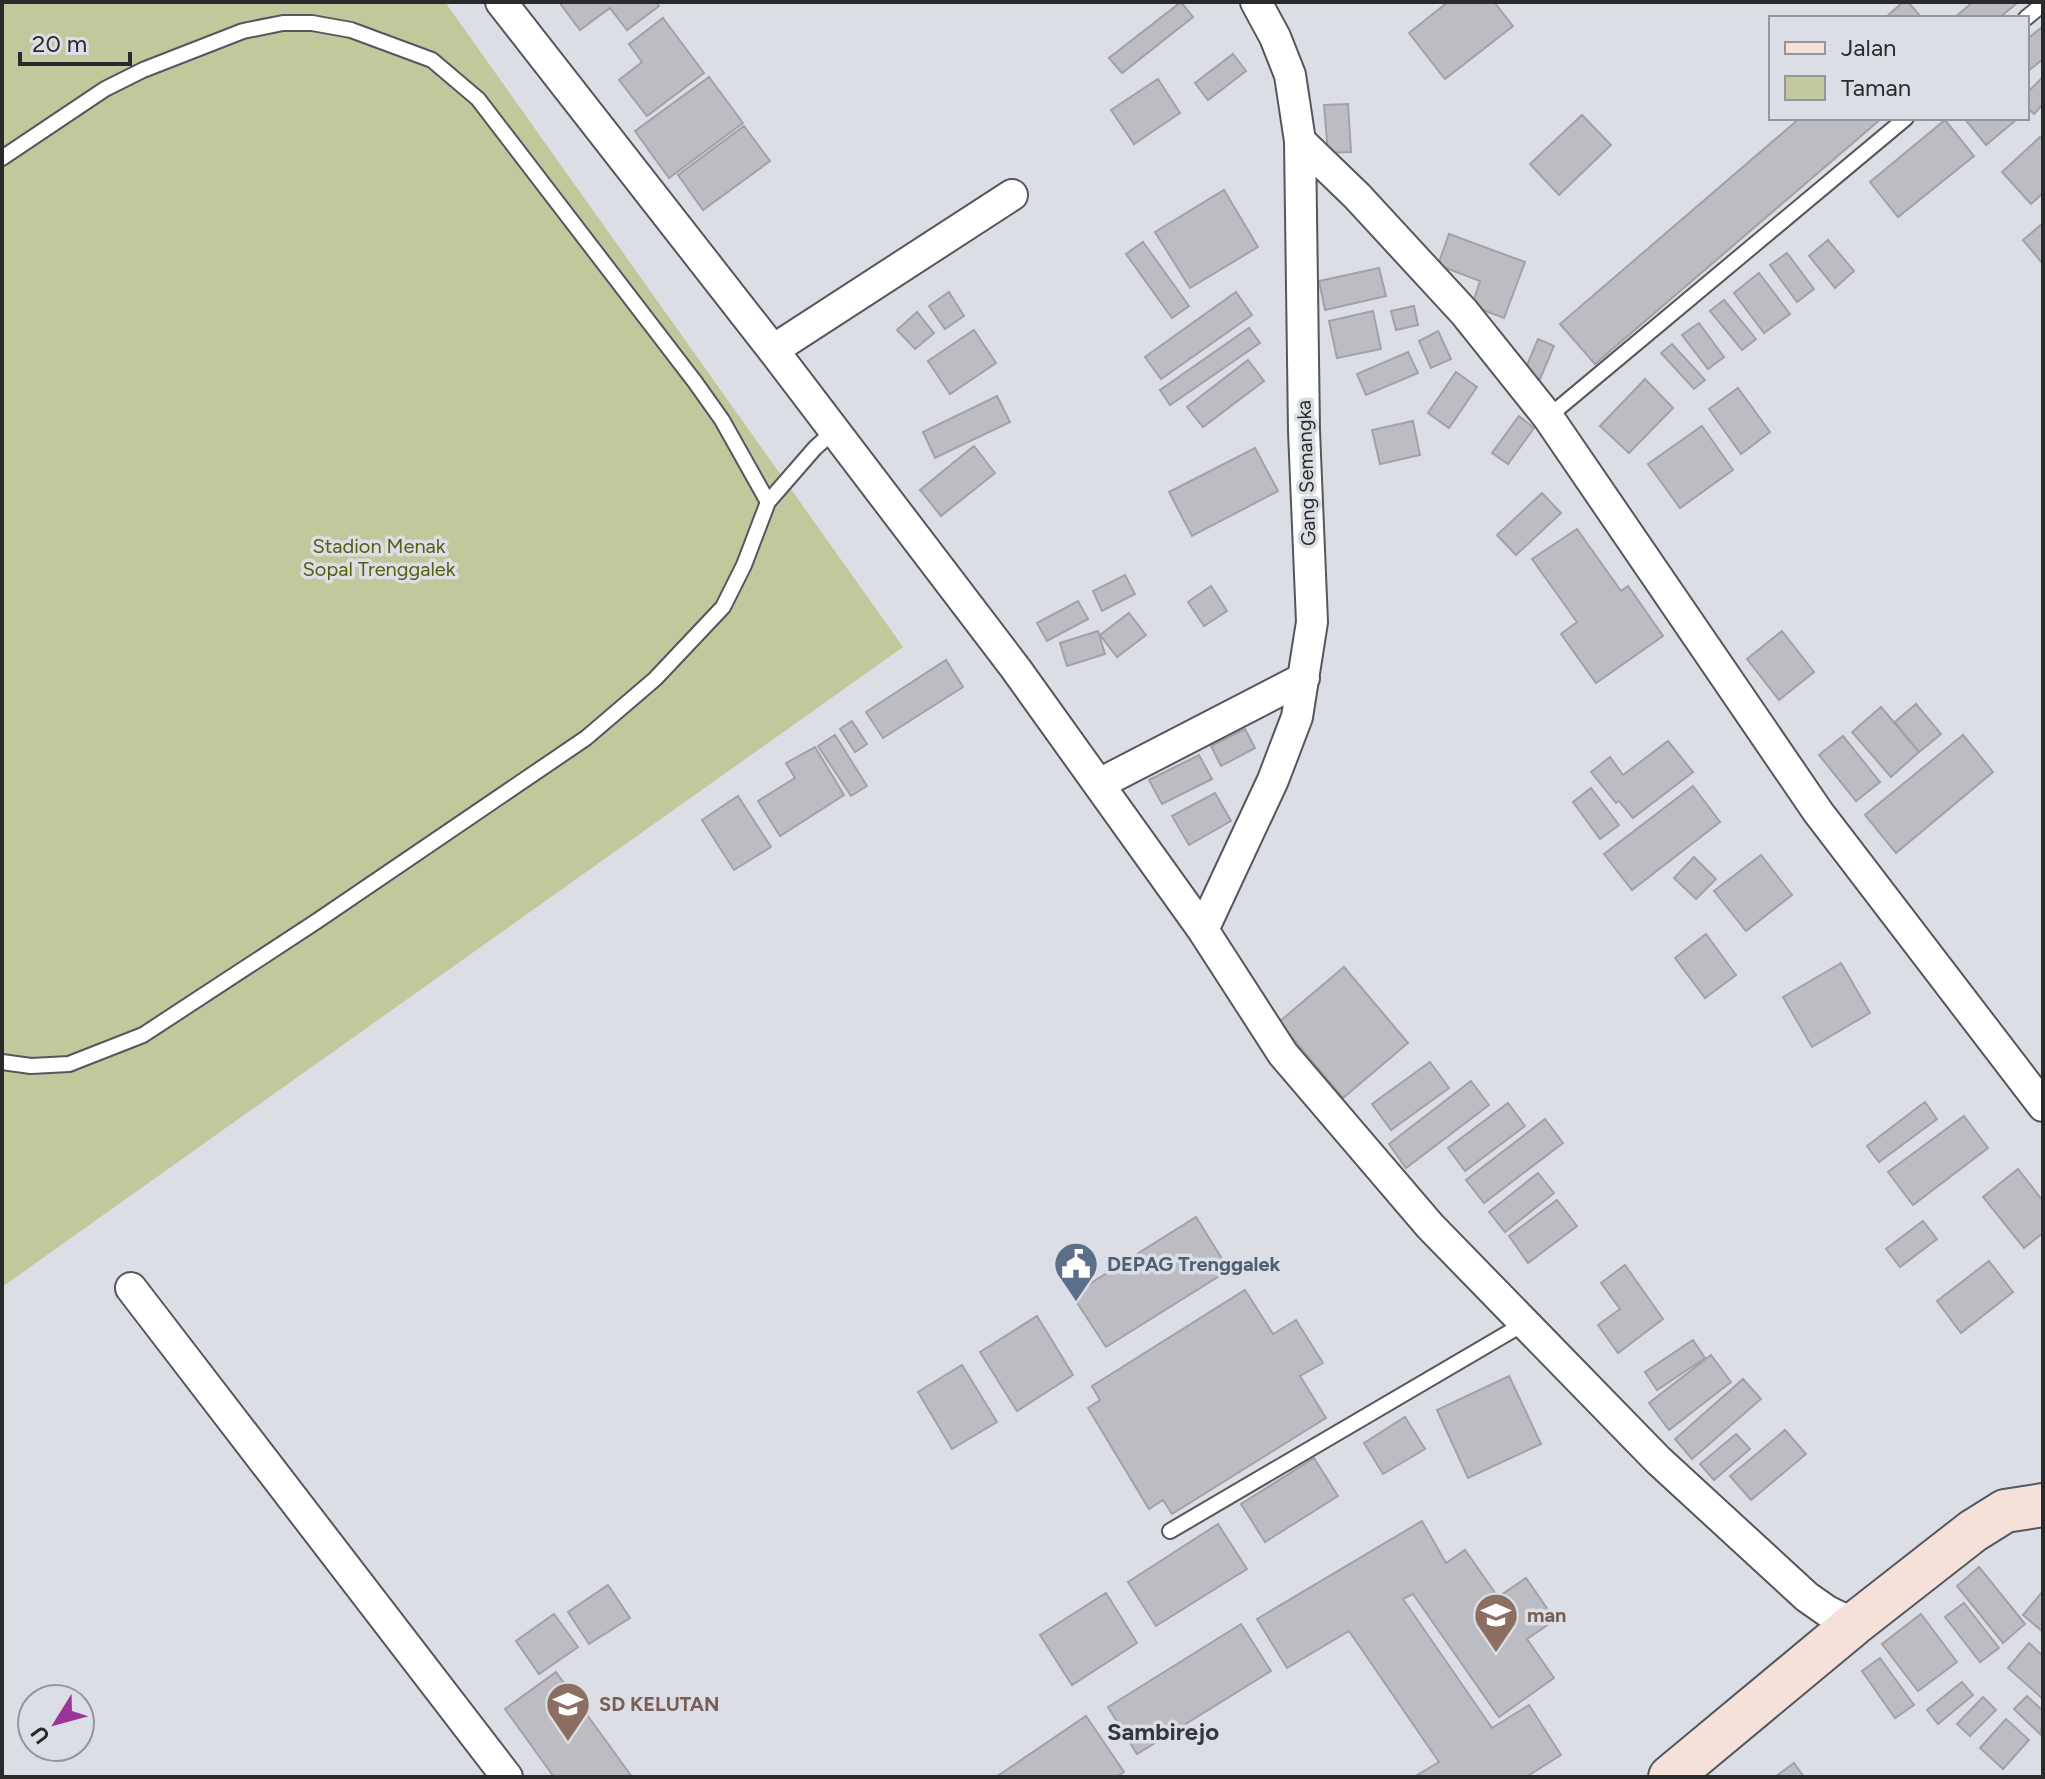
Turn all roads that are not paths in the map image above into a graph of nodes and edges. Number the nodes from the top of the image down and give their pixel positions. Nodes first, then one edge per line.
1 (1256, 2) edge
2 (508, 4) edge
3 (1904, 120) edge
4 (1300, 141) junction
5 (2, 158) edge
6 (1012, 195) dead end
7 (773, 350) junction
8 (1548, 417) junction
9 (835, 430) junction
10 (768, 502) junction
11 (1304, 678) junction
12 (1099, 784) junction
13 (1203, 930) junction
14 (2, 1062) edge
15 (2043, 1106) edge
16 (131, 1288) dead end
17 (1525, 1323) junction
18 (2043, 1505) edge
19 (1170, 1531) dead end
20 (1854, 1624) junction
21 (507, 1777) edge
22 (1670, 1777) edge

1 - 4 street, Gang Semangka
2 - 7 street
3 - 8 lane
4 - 8 street
4 - 11 street, Gang Semangka
5 - 10 lane
6 - 7 street
7 - 9 street
8 - 15 street
9 - 10 lane
9 - 12 street
10 - 14 lane
11 - 12 street
11 - 13 street, Gang Semangka
12 - 13 street
13 - 17 street
16 - 21 street
17 - 19 lane
17 - 20 street
18 - 20 street
20 - 22 street

